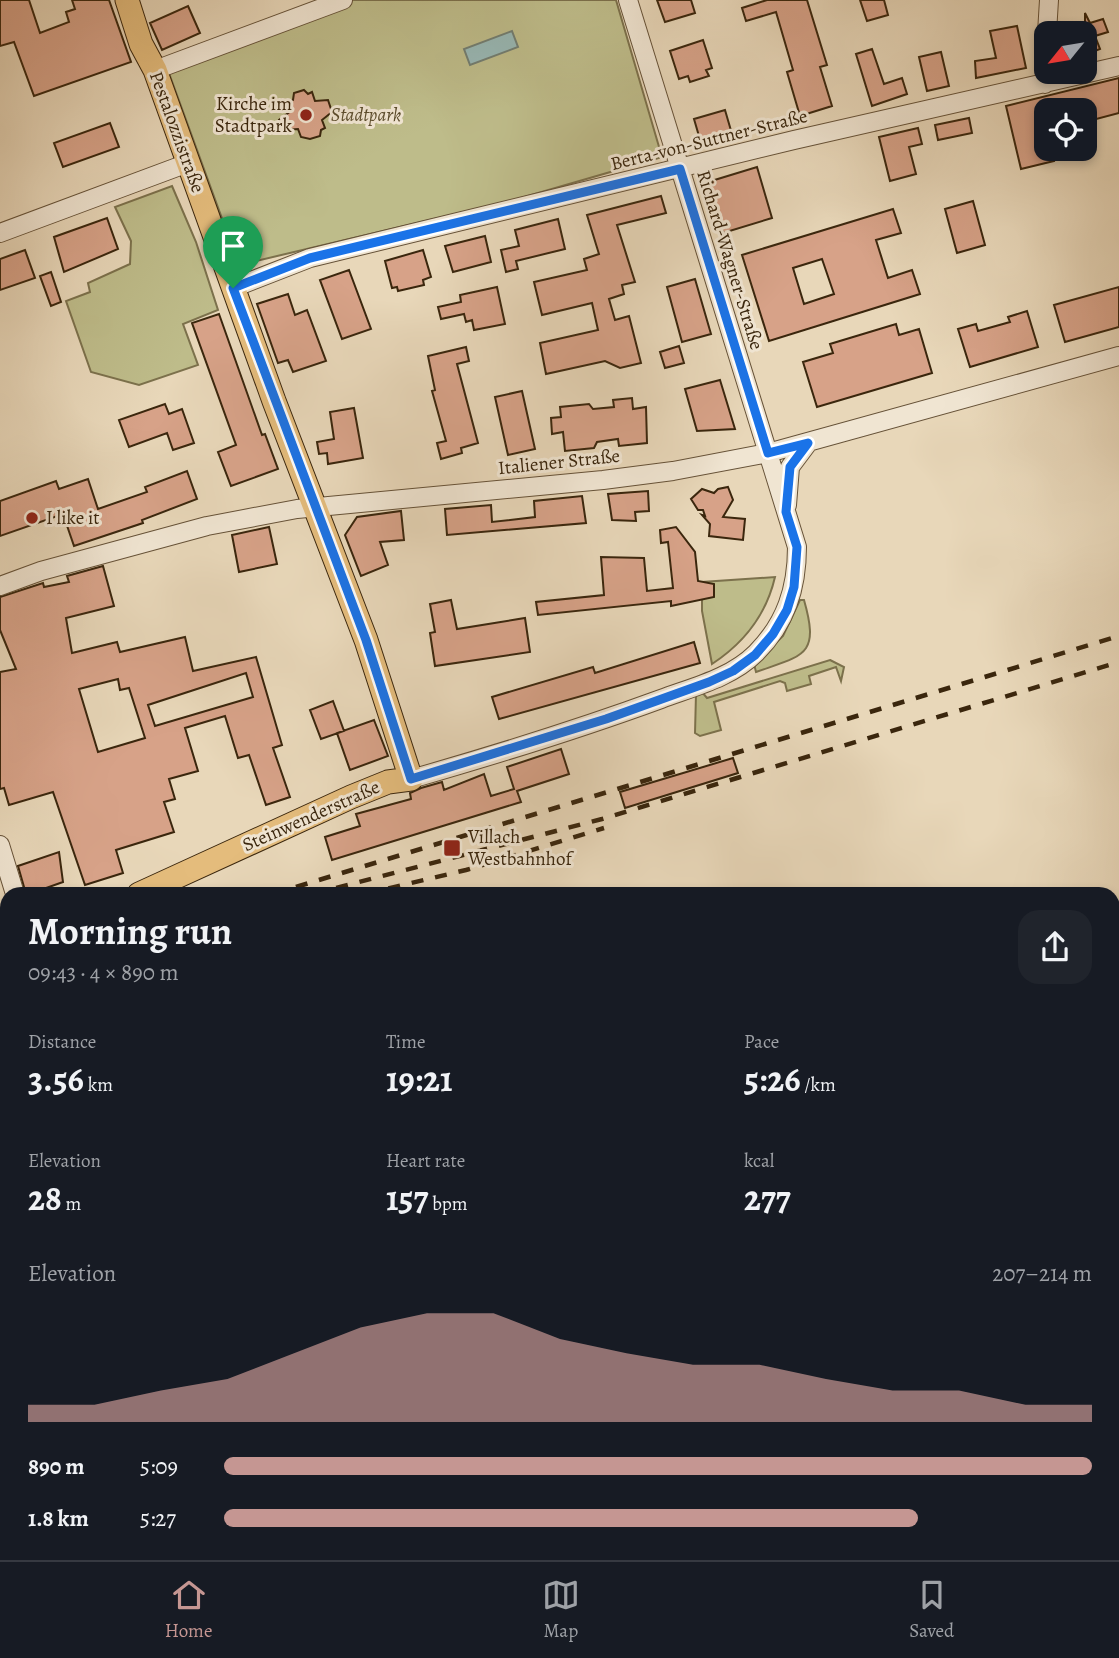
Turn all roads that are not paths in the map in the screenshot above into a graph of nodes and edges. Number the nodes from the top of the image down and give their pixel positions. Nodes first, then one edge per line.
1 (127, 0) edge
2 (343, 0) edge
3 (628, 0) edge
4 (1049, 0) edge
5 (1048, 21) edge
6 (1119, 66) edge
7 (155, 70) junction
8 (1097, 71) edge
9 (1045, 84) edge
10 (188, 163) junction
11 (680, 169) junction
12 (0, 233) edge
13 (233, 288) junction
14 (1119, 356) edge
15 (808, 443) junction
16 (768, 453) junction
17 (316, 506) junction
18 (786, 512) junction
19 (0, 586) edge
20 (411, 779) junction
21 (0, 845) edge
22 (13, 887) edge
23 (154, 887) edge

1 - 7 main road, Pestalozzistraße
2 - 7 street
3 - 11 street, Richard-Wagner-Straße
4 - 5 street
6 - 8 street, Berta-von-Suttner-Straße
7 - 10 main road, Pestalozzistraße
9 - 11 street, Berta-von-Suttner-Straße
10 - 12 street
10 - 13 main road, Pestalozzistraße
11 - 13 street, Berta-von-Suttner-Straße
11 - 16 street, Richard-Wagner-Straße
13 - 17 main road, Pestalozzistraße
14 - 15 street, Italiener Straße
15 - 16 street, Italiener Straße
15 - 18 street
16 - 17 street, Italiener Straße
16 - 18 street, Steinwenderstraße
17 - 19 street, Italiener Straße
17 - 20 main road, Pestalozzistraße
18 - 20 street, Steinwenderstraße
20 - 23 main road, Steinwenderstraße
21 - 22 street

